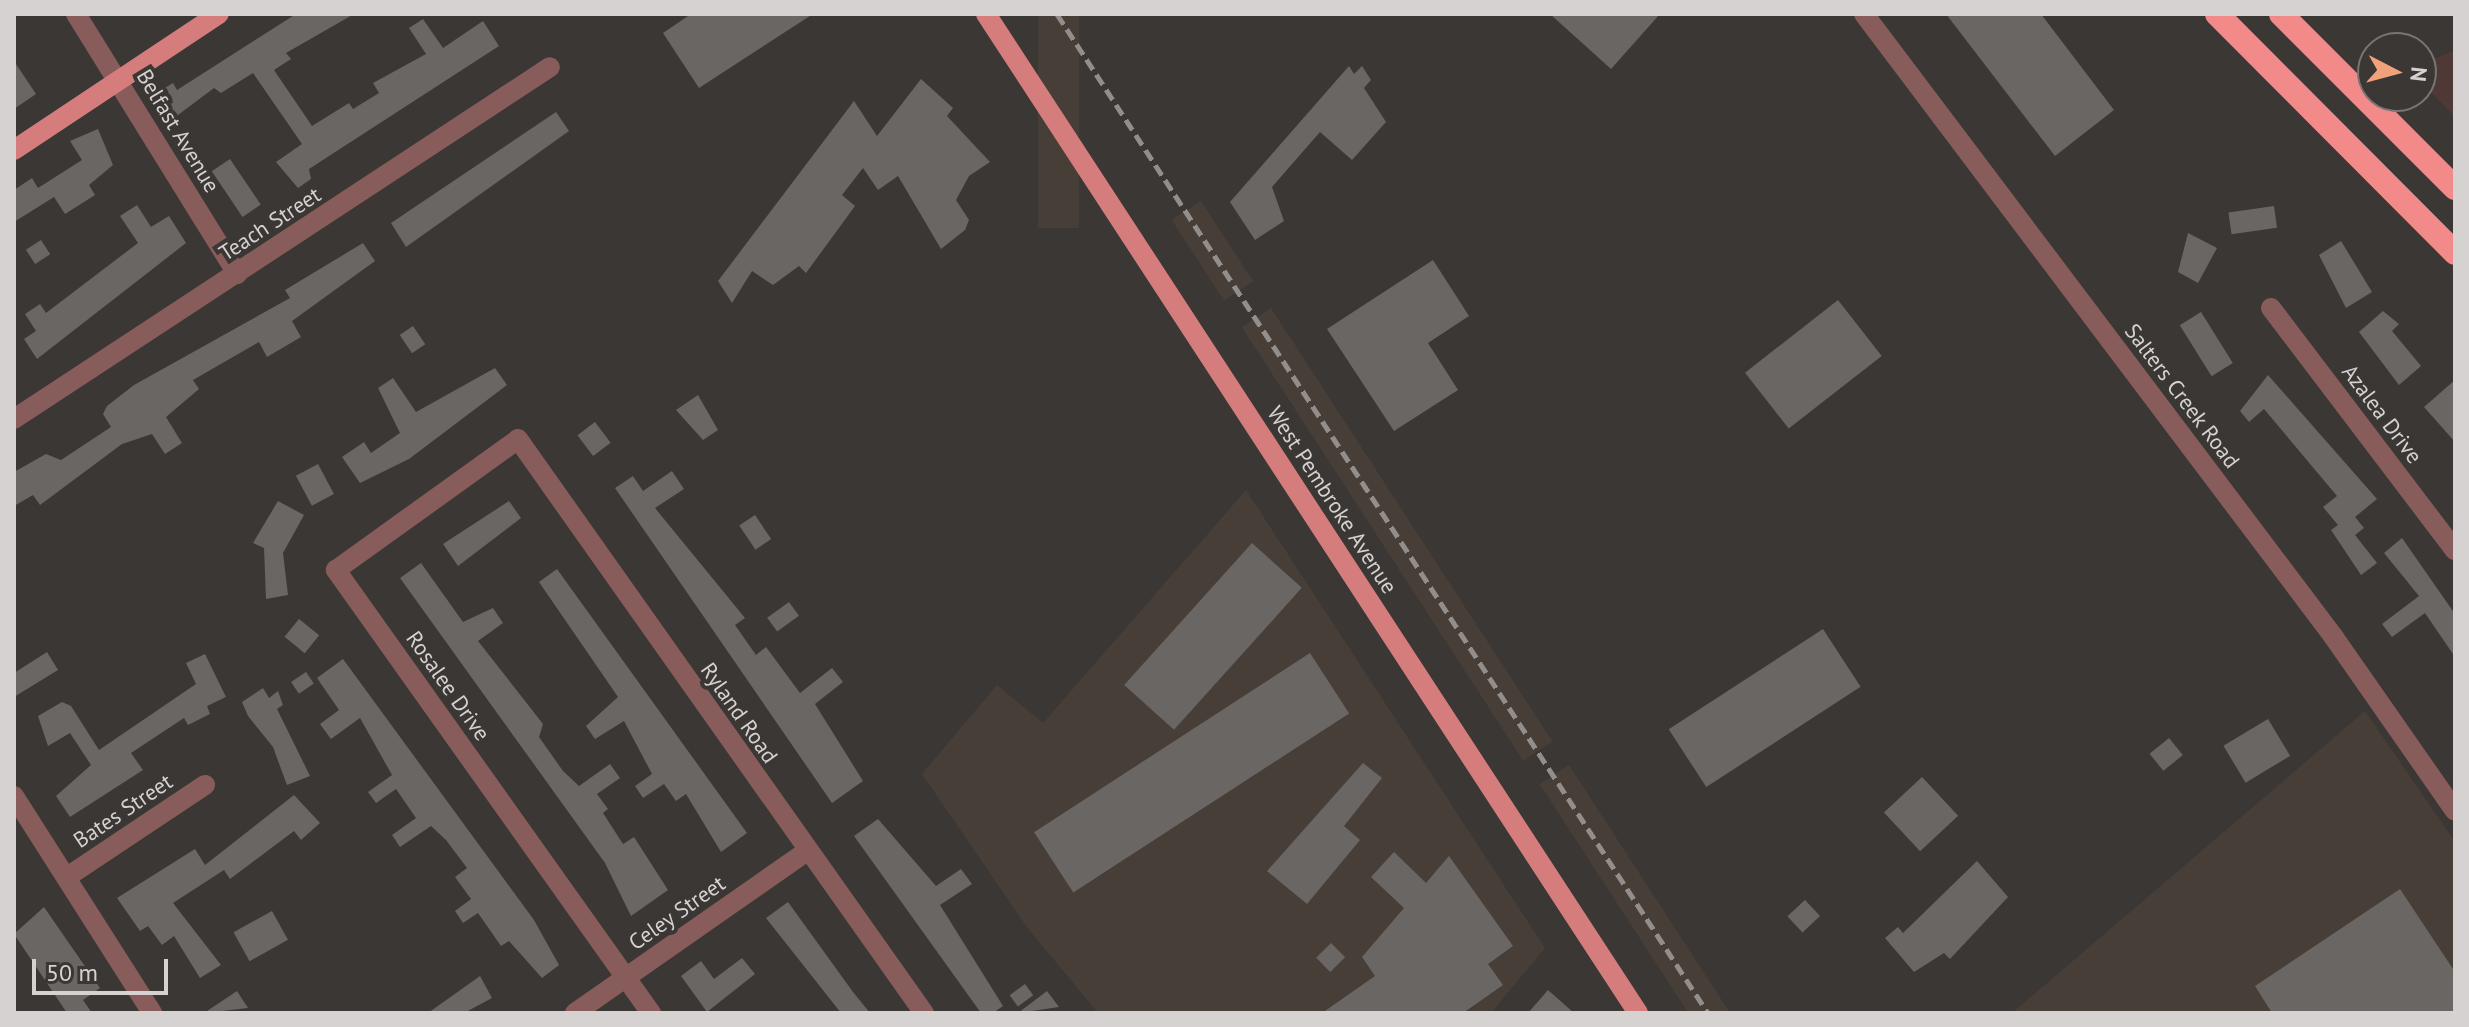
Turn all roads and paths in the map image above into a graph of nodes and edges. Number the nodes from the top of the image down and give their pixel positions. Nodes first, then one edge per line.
1 (76, 14) edge
2 (219, 14) edge
3 (986, 14) edge
4 (1864, 14) edge
5 (2217, 14) edge
6 (2281, 14) edge
7 (2297, 14) edge
8 (2312, 50) junction
9 (550, 67) dead end
10 (119, 80) junction
11 (14, 150) edge
12 (2455, 188) edge
13 (2455, 253) edge
14 (237, 274) junction
15 (2271, 308) dead end
16 (14, 419) edge
17 (518, 439) joint
18 (2455, 550) edge
19 (205, 785) dead end
20 (14, 796) edge
21 (2455, 811) edge
22 (806, 852) junction
23 (67, 877) junction
24 (626, 978) junction
25 (152, 1013) edge
26 (575, 1013) edge
27 (651, 1013) edge
28 (924, 1013) edge
29 (1638, 1013) edge

1 - 10 street, Belfast Avenue
2 - 10 main road
3 - 29 main road, West Pembroke Avenue
4 - 21 street, Salters Creek Road
5 - 13 highway
6 - 8 highway
7 - 8 highway
8 - 12 highway
9 - 14 street, Teach Street
10 - 11 main road
10 - 14 street, Belfast Avenue
14 - 16 street, Teach Street
15 - 18 street, Azalea Drive
17 - 22 street, Ryland Road
17 - 24 street, Rosalee Drive
19 - 23 street, Bates Street
20 - 23 street
22 - 24 street, Celey Street
22 - 28 street, Ryland Road
23 - 25 street
24 - 26 street, Celey Street
24 - 27 street, Rosalee Drive

